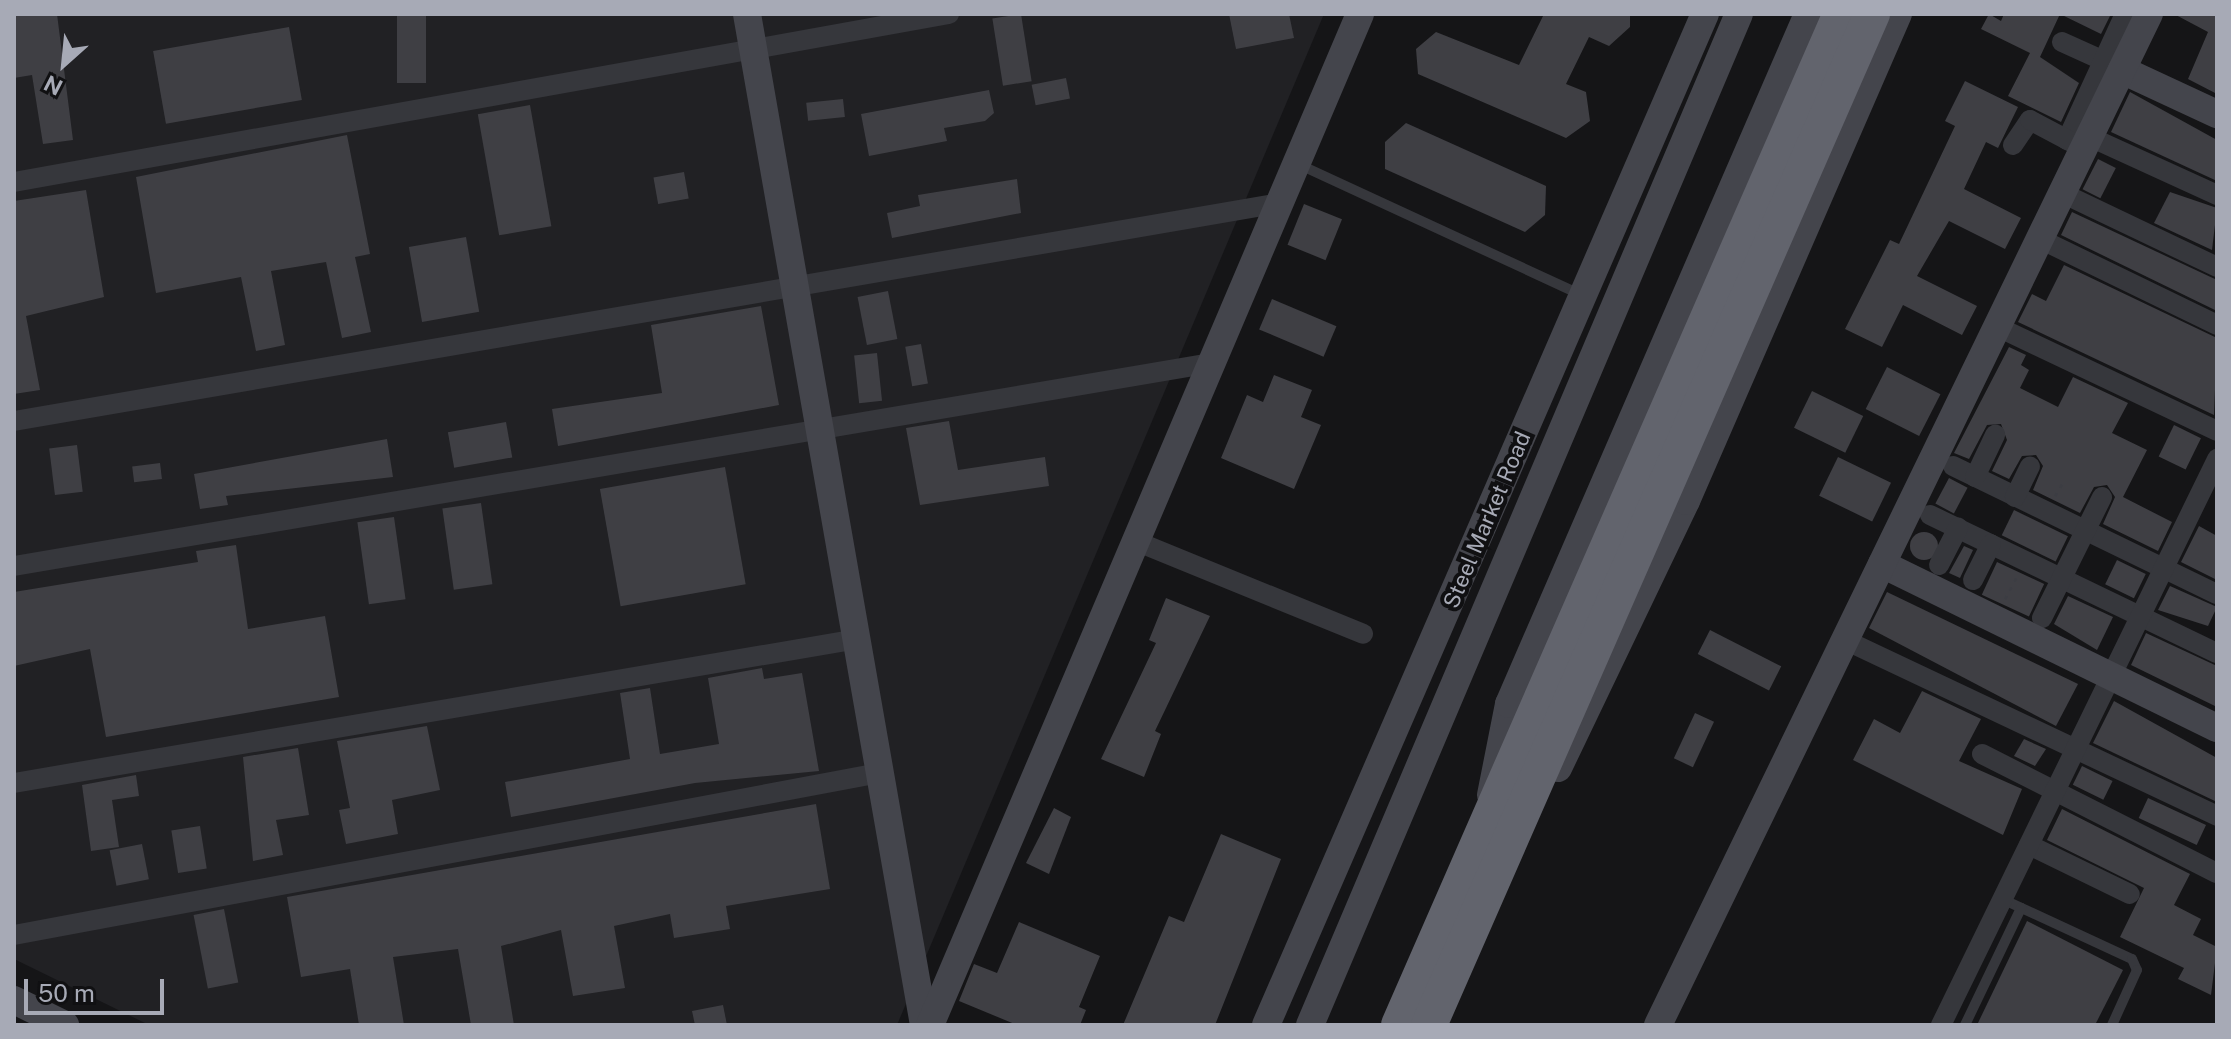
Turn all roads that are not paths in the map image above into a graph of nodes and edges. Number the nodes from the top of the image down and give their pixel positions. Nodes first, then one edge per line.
1 (747, 14) edge
2 (949, 14) edge
3 (1360, 14) edge
4 (1808, 14) edge
5 (1841, 14) edge
6 (1872, 14) edge
7 (1898, 14) edge
8 (2125, 14) edge
9 (2149, 14) edge
10 (1703, 15) edge
11 (1736, 21) edge
12 (2062, 42) dead end
13 (753, 50) junction
14 (2113, 65) junction
15 (2217, 114) edge
16 (2080, 142) junction
17 (2013, 145) dead end
18 (1296, 164) junction
19 (14, 182) edge
20 (2062, 193) junction
21 (2217, 195) edge
22 (1280, 203) junction
23 (2040, 239) junction
24 (2217, 267) edge
25 (795, 286) junction
26 (1584, 296) junction
27 (2217, 325) edge
28 (1998, 327) junction
29 (1212, 363) junction
30 (14, 421) edge
31 (2217, 431) edge
32 (821, 433) junction
33 (1995, 435) dead end
34 (2217, 459) edge
35 (1953, 466) dead end
36 (2030, 466) dead end
37 (1975, 477) junction
38 (2015, 497) junction
39 (2102, 497) dead end
40 (1930, 515) dead end
41 (1958, 528) junction
42 (2086, 531) junction
43 (1138, 542) junction
44 (1991, 544) junction
45 (1882, 564) junction
46 (1939, 565) dead end
47 (14, 566) edge
48 (2163, 568) junction
49 (2063, 578) junction
50 (1973, 580) dead end
51 (2217, 594) edge
52 (2141, 615) junction
53 (2042, 618) dead end
54 (1363, 634) dead end
55 (857, 639) junction
56 (1845, 640) junction
57 (2217, 653) edge
58 (1428, 656) junction
59 (1461, 669) junction
60 (2111, 676) junction
61 (2217, 728) edge
62 (2075, 750) junction
63 (1982, 754) dead end
64 (880, 773) junction
65 (14, 783) edge
66 (2054, 793) junction
67 (2217, 816) edge
68 (1503, 817) junction
69 (2029, 845) junction
70 (2217, 873) edge
71 (2130, 894) dead end
72 (2011, 904) junction
73 (14, 935) edge
74 (14, 1000) edge
75 (65, 1025) edge
76 (927, 1025) edge
77 (1266, 1025) edge
78 (1310, 1025) edge
79 (1399, 1025) edge
80 (1429, 1025) edge
81 (1658, 1025) edge
82 (1941, 1025) edge
83 (1965, 1025) edge
84 (2112, 1025) edge

1 - 13 street
2 - 13 street
3 - 18 street
4 - 68 street
5 - 68 highway
6 - 68 highway
7 - 68 street
8 - 14 street
9 - 14 street
10 - 11 street
10 - 26 street, Steel Market Road
11 - 59 street, Steel Market Road
12 - 14 street
13 - 19 street
13 - 25 street
14 - 15 street
14 - 16 street
16 - 17 street
16 - 20 street
16 - 21 street
18 - 22 street
18 - 26 lane
20 - 23 street
20 - 24 street
22 - 25 street
22 - 29 street
23 - 27 street
23 - 28 street
25 - 30 street
25 - 32 street
26 - 58 street, Steel Market Road
28 - 31 street
28 - 45 street
29 - 32 street
29 - 43 street
32 - 47 street
32 - 55 street
33 - 37 street
34 - 48 street
35 - 37 street
36 - 38 street
37 - 38 street
38 - 42 street
39 - 42 street
40 - 41 street
41 - 44 street
41 - 46 street
42 - 48 street
42 - 49 street
43 - 54 street
43 - 76 street
44 - 49 street
44 - 50 street
45 - 56 street
45 - 60 street
48 - 51 street
48 - 52 street
49 - 52 street
49 - 53 street
52 - 57 street
52 - 60 street
55 - 64 street
55 - 65 street
56 - 62 street
56 - 81 street
58 - 59 street
58 - 77 street, Steel Market Road
59 - 78 street, Steel Market Road
60 - 61 street
60 - 62 street
62 - 66 street
62 - 67 street
63 - 66 street
64 - 73 street
64 - 76 street
66 - 69 street
66 - 70 street
68 - 79 highway
68 - 80 highway
69 - 71 street
69 - 72 street
72 - 82 street
72 - 83 lane
72 - 84 lane
74 - 75 street

